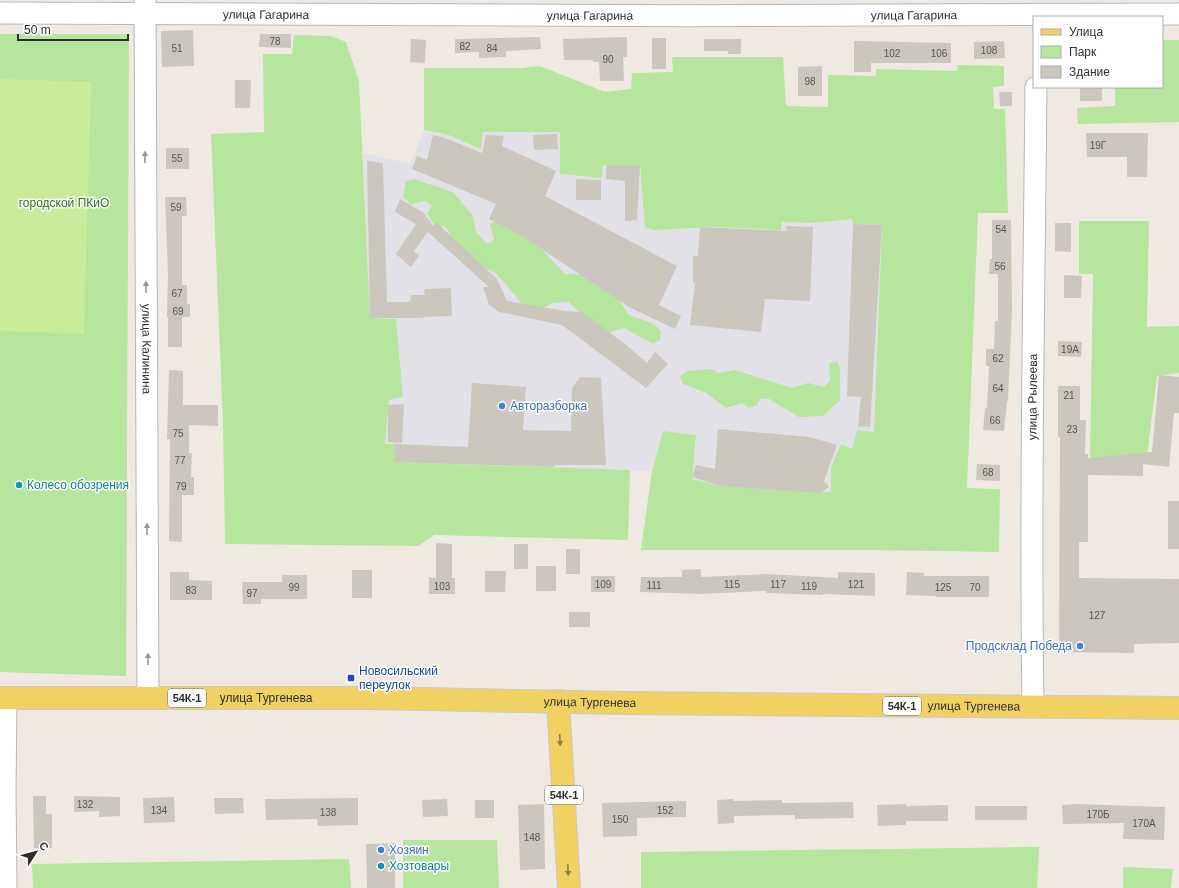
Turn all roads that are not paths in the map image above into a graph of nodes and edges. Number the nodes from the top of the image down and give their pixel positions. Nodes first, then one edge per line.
1 (145, 7) edge
2 (372, 7) edge
3 (1037, 11) edge
4 (0, 12) edge
5 (1179, 14) edge
6 (1036, 88) edge
7 (3, 698) edge
8 (148, 698) junction
9 (558, 701) junction
10 (1033, 707) junction
11 (1179, 708) edge
12 (6, 888) edge
13 (569, 888) edge

1 - 2 street, улица Гагарина
1 - 4 street, улица Гагарина
8 -> 1 street, улица Калинина
2 - 3 street, улица Гагарина
3 - 5 street, улица Гагарина
6 - 10 street, улица Рылеева
7 - 8 main road, улица Тургенева / 54К-1
7 - 12 street
8 - 9 main road, улица Тургенева / 54К-1
9 - 10 main road, улица Тургенева / 54К-1
9 -> 13 main road, 54К-1
10 - 11 main road, улица Тургенева / 54К-1

